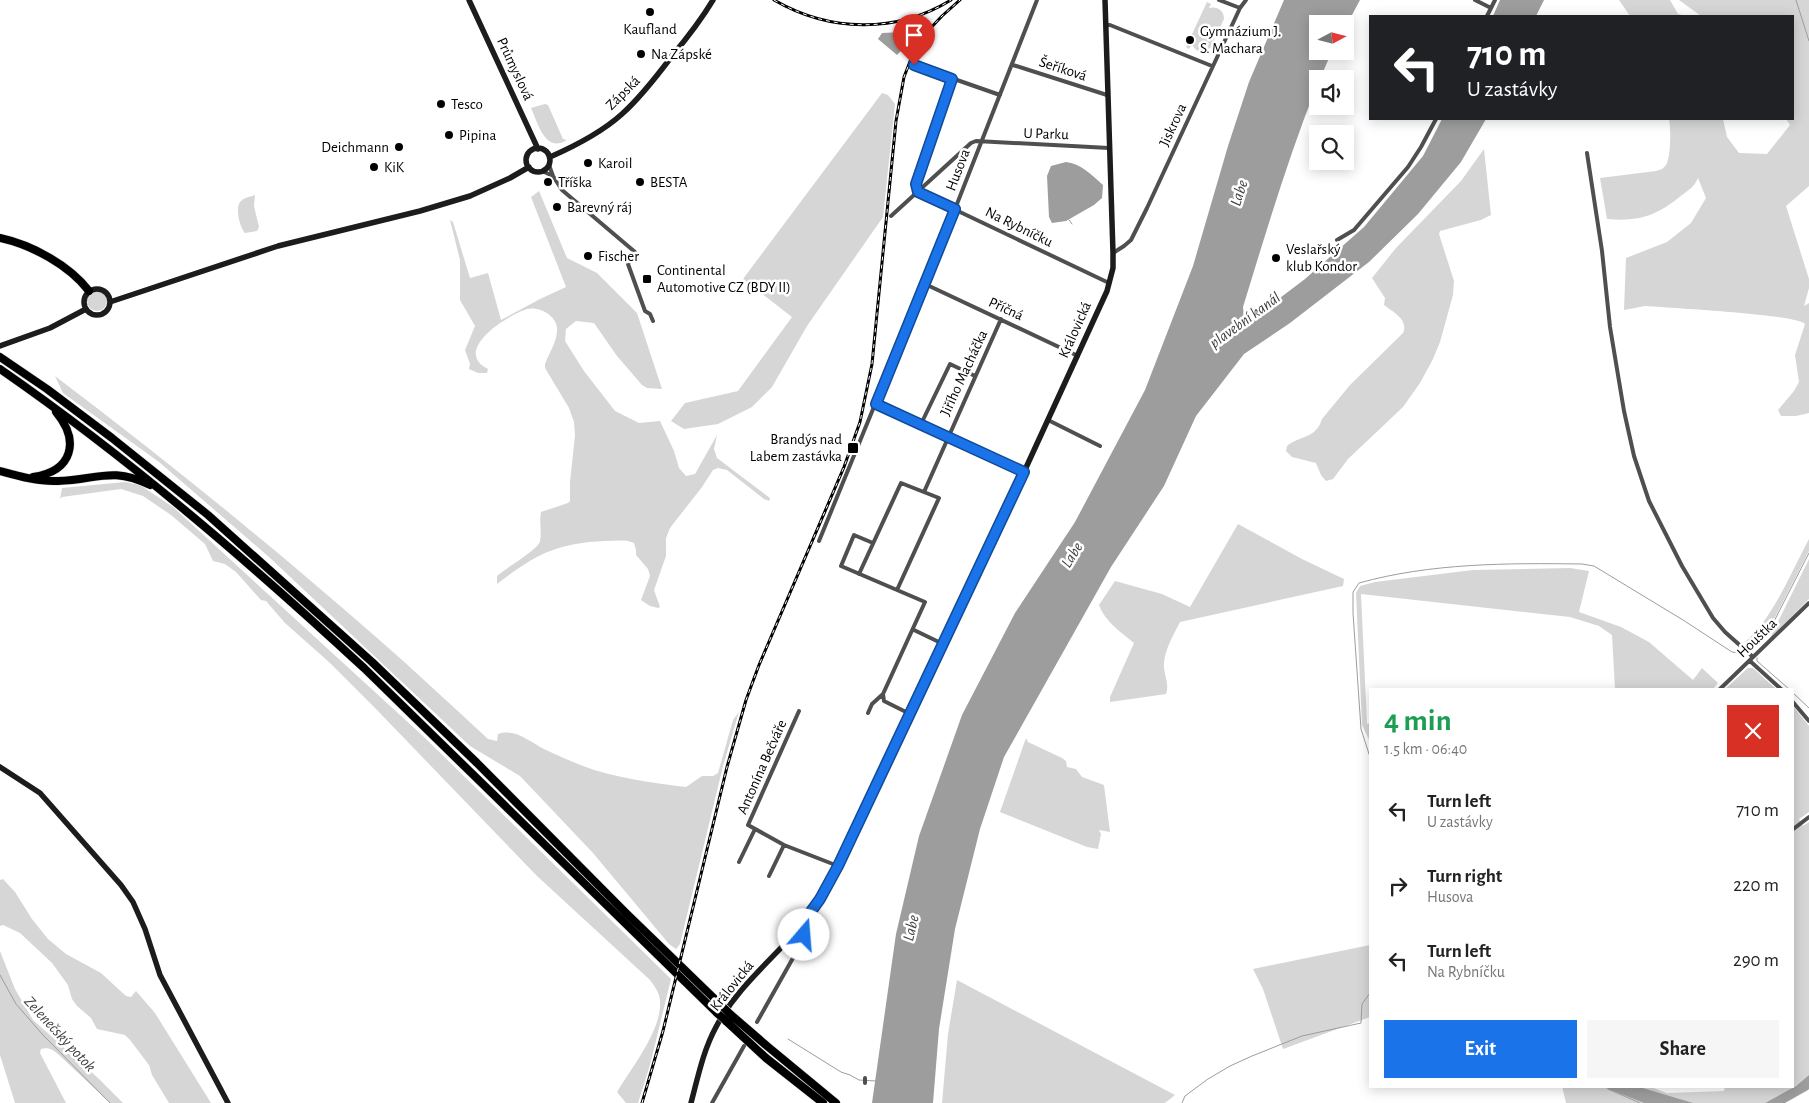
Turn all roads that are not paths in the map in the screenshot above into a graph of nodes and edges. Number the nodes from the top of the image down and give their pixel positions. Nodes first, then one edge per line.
1 (469, 0) edge
2 (713, 0) edge
3 (1037, 0) edge
4 (1105, 0) edge
5 (1219, 0) edge
6 (1246, 0) edge
7 (1475, 0) edge
8 (1495, 0) edge
9 (1240, 8) junction
10 (1491, 8) junction
11 (1488, 15) edge
12 (1106, 24) junction
13 (914, 65) dead end
14 (1013, 65) junction
15 (1212, 66) junction
16 (952, 79) junction
17 (1000, 95) junction
18 (1107, 95) junction
19 (1435, 120) edge
20 (981, 142) junction
21 (1109, 148) junction
22 (538, 149) junction
23 (1587, 153) dead end
24 (550, 157) junction
25 (549, 165) junction
26 (529, 167) junction
27 (542, 171) junction
28 (553, 176) junction
29 (918, 192) junction
30 (955, 209) junction
31 (891, 216) dead end
32 (0, 238) edge
33 (1337, 240) dead end
34 (1114, 253) junction
35 (1109, 283) junction
36 (925, 284) junction
37 (89, 291) junction
38 (110, 302) junction
39 (86, 309) junction
40 (1001, 320) junction
41 (653, 321) dead end
42 (0, 346) edge
43 (1078, 356) junction
44 (0, 357) edge
45 (0, 369) edge
46 (975, 376) junction
47 (42, 398) junction
48 (876, 404) junction
49 (1048, 420) junction
50 (921, 424) junction
51 (948, 436) junction
52 (1100, 446) dead end
53 (0, 471) edge
54 (1024, 472) junction
55 (24, 477) junction
56 (924, 492) junction
57 (171, 497) junction
58 (819, 541) dead end
59 (874, 543) junction
60 (859, 574) junction
61 (897, 590) junction
62 (1809, 604) edge
63 (914, 630) junction
64 (943, 644) junction
65 (1751, 659) junction
66 (1721, 688) edge
67 (1779, 688) edge
68 (883, 694) junction
69 (1794, 703) edge
70 (799, 711) dead end
71 (868, 713) dead end
72 (910, 714) junction
73 (1809, 721) edge
74 (0, 767) edge
75 (1809, 817) edge
76 (1794, 828) edge
77 (755, 829) junction
78 (784, 845) junction
79 (739, 862) dead end
80 (838, 866) junction
81 (769, 876) dead end
82 (802, 924) junction
83 (728, 1017) junction
84 (757, 1022) dead end
85 (744, 1046) dead end
86 (228, 1103) edge
87 (691, 1103) edge
88 (712, 1103) edge
89 (823, 1103) edge
90 (836, 1103) edge

1 - 22 main road, Průmyslová
2 - 24 main road, Zápská
3 - 14 street, Husova
4 - 12 main road, Královická
5 - 9 street
6 - 9 street, Jiskrova
7 - 10 street
8 - 10 street
9 - 15 street, Jiskrova
10 - 11 street
12 - 15 street
12 - 18 main road, Královická
13 - 16 street
14 - 17 street, Husova
14 - 18 street, Šeříková
15 - 34 street, Jiskrova
16 - 17 street
16 - 29 street
17 - 20 street, Husova
18 - 21 main road, Královická
19 - 33 street
20 - 21 street, U Parku
20 - 29 street
20 - 30 street, Husova
21 - 34 main road, Královická
22 - 24 main road
22 - 26 main road
23 - 65 street
24 - 25 main road
25 - 27 main road
25 - 28 street
26 - 27 main road
26 - 38 main road
27 - 28 street
28 - 41 street
29 - 30 street, Na Rybníčku
29 - 31 street
30 - 35 street, Na Rybníčku
30 - 36 street, Husova
32 - 37 highway
34 - 35 main road, Královická
35 - 43 main road, Královická
36 - 40 street, Příčná
36 - 48 street, Husova
37 - 38 main road
37 - 39 main road
38 - 39 main road
39 - 42 main road
40 - 43 street, Příčná
40 - 46 street, Jiřího Macháčka
43 - 49 main road, Královická
44 - 83 highway, bridge
45 - 47 highway
46 - 50 street
46 - 51 street, Jiřího Macháčka
47 - 55 highway
47 - 57 highway
48 - 50 street
48 - 58 street, Husova
49 - 52 street
49 - 54 main road, Královická
50 - 51 street
51 - 54 street
51 - 56 street, Jiřího Macháčka
53 - 55 highway
54 - 64 main road, Královická
55 - 57 highway
56 - 59 street
56 - 61 street
57 - 83 highway, bridge
59 - 60 street
59 - 60 street
60 - 61 street
61 - 63 street
62 - 65 street, Houštka
63 - 64 street
63 - 68 street
64 - 72 main road, Královická
65 - 66 street, Houštka
65 - 67 street
68 - 71 street
68 - 72 street
69 - 73 street
70 - 77 street, Antonína Bečváře
72 - 80 main road, Královická
74 - 86 main road
75 - 76 street
77 - 78 street, Antonína Bečváře
77 - 79 street
78 - 80 street, Antonína Bečváře
78 - 81 street
80 - 82 main road, Královická
82 - 84 street, Královická
82 - 87 main road, Královická
83 - 89 highway
83 - 90 highway
85 - 88 street

